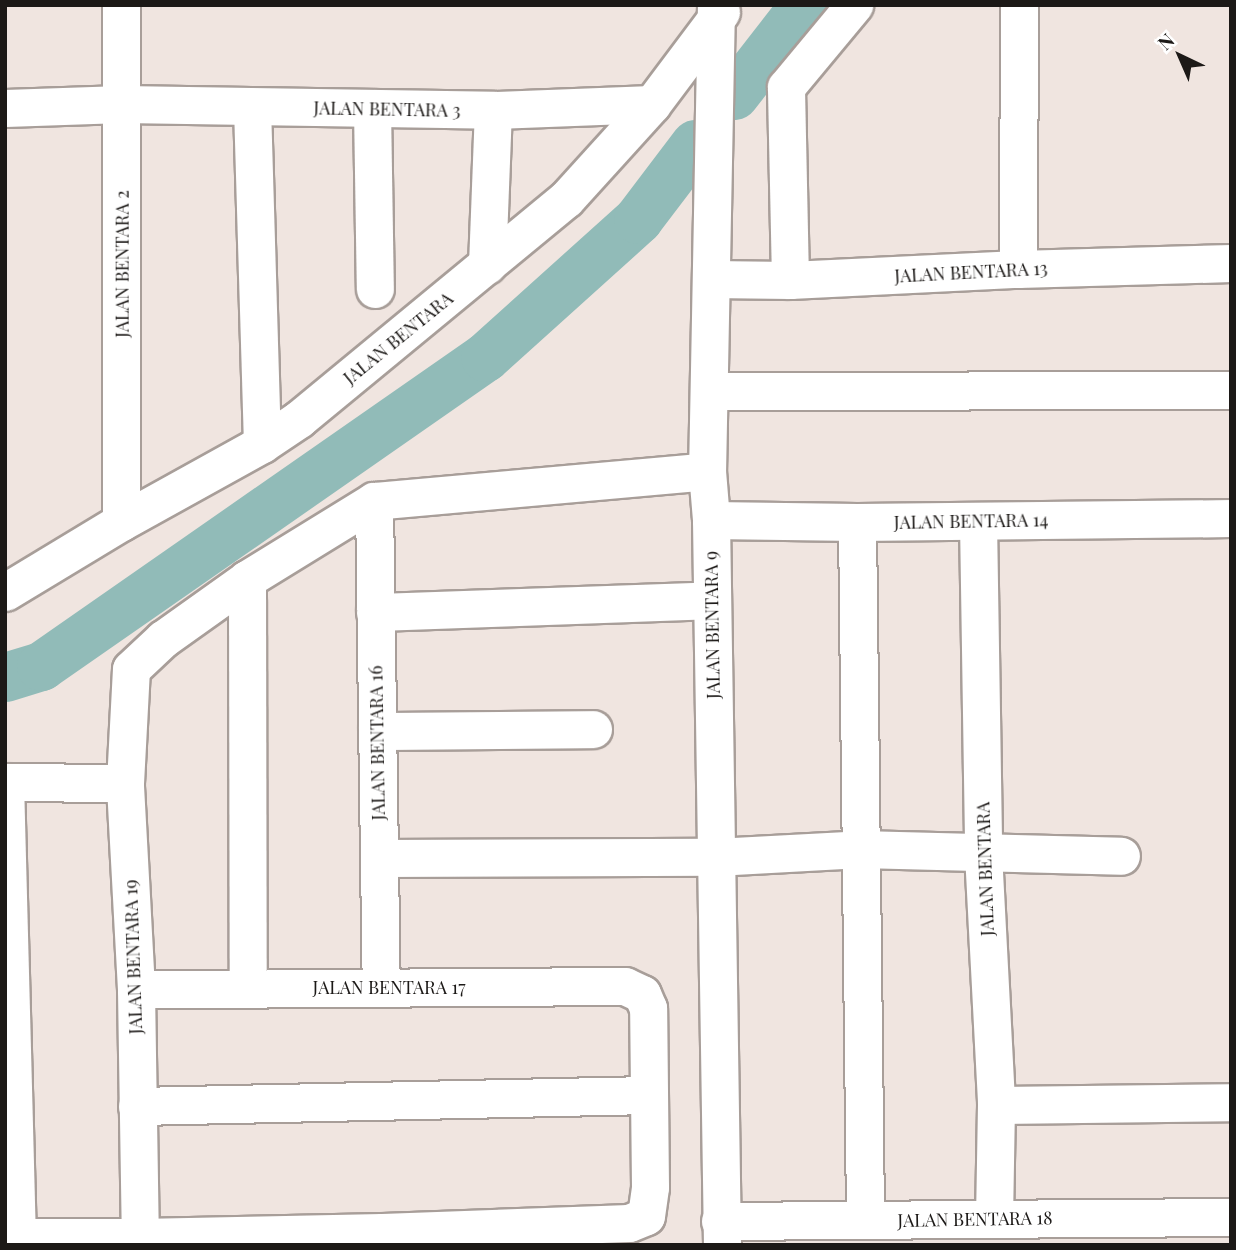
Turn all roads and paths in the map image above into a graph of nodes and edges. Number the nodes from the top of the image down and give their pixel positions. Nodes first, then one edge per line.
1 (121, 5) edge
2 (854, 5) edge
3 (1019, 5) edge
4 (720, 9) edge
5 (122, 104) junction
6 (652, 104) junction
7 (252, 107) junction
8 (5, 108) edge
9 (372, 108) junction
10 (493, 110) junction
11 (1231, 263) edge
12 (487, 265) junction
13 (1018, 269) junction
14 (711, 279) junction
15 (790, 280) junction
16 (375, 289) dead end
17 (1231, 390) edge
18 (711, 391) junction
19 (261, 444) junction
20 (708, 471) junction
21 (374, 501) junction
22 (1231, 518) edge
23 (711, 520) junction
24 (978, 521) junction
25 (121, 522) junction
26 (857, 522) junction
27 (247, 579) junction
28 (5, 592) edge
29 (711, 600) junction
30 (376, 612) junction
31 (593, 729) dead end
32 (377, 731) junction
33 (5, 782) edge
34 (125, 783) junction
35 (862, 849) junction
36 (983, 853) junction
37 (1121, 856) dead end
38 (379, 858) junction
39 (715, 858) junction
40 (381, 986) junction
41 (248, 988) junction
42 (136, 989) junction
43 (649, 1095) junction
44 (1231, 1102) edge
45 (996, 1105) junction
46 (137, 1106) junction
47 (1231, 1217) edge
48 (994, 1218) junction
49 (865, 1220) junction
50 (721, 1233) edge
51 (509, 1236) edge
52 (382, 1238) edge
53 (13, 1239) edge
54 (262, 1240) edge
55 (140, 1241) edge

1 - 5 street, JALAN BENTARA 2
2 - 15 street
3 - 13 street
4 - 6 street, JALAN BENTARA
4 - 14 street, JALAN BENTARA 9
5 - 7 street, JALAN BENTARA 3
5 - 8 street, JALAN BENTARA 3
5 - 25 street, JALAN BENTARA 2
6 - 10 street, JALAN BENTARA 3
6 - 12 street, JALAN BENTARA
7 - 9 street, JALAN BENTARA 3
7 - 19 street
9 - 10 street, JALAN BENTARA 3
9 - 16 street
10 - 12 street
11 - 13 street, JALAN BENTARA 13
12 - 19 street, JALAN BENTARA
13 - 15 street, JALAN BENTARA 13
14 - 15 street, JALAN BENTARA 13
14 - 18 street, JALAN BENTARA 9
17 - 18 street
18 - 20 street, JALAN BENTARA 9
19 - 25 street, JALAN BENTARA
20 - 21 street
20 - 23 street, JALAN BENTARA 9
21 - 27 street
21 - 30 street, JALAN BENTARA 16
22 - 24 street, JALAN BENTARA 14
23 - 26 street, JALAN BENTARA 14
23 - 29 street, JALAN BENTARA 9
24 - 26 street, JALAN BENTARA 14
24 - 36 street, JALAN BENTARA
25 - 28 street, JALAN BENTARA
26 - 35 street
27 - 34 street, JALAN BENTARA 19
27 - 41 street
29 - 30 street
29 - 39 street, JALAN BENTARA 9
30 - 32 street, JALAN BENTARA 16
31 - 32 street
32 - 38 street, JALAN BENTARA 16
33 - 34 street
33 - 53 street
34 - 42 street, JALAN BENTARA 19
35 - 36 street
35 - 39 street
35 - 49 street
36 - 37 street
36 - 45 street, JALAN BENTARA
38 - 39 street
38 - 40 street, JALAN BENTARA 16
39 - 50 street, JALAN BENTARA 9
40 - 41 street, JALAN BENTARA 17
40 - 43 street, JALAN BENTARA 17
41 - 42 street, JALAN BENTARA 17
42 - 46 street, JALAN BENTARA 19
43 - 46 street
43 - 51 street
44 - 45 street
45 - 48 street, JALAN BENTARA
46 - 55 street, JALAN BENTARA 19
47 - 48 street, JALAN BENTARA 18
48 - 49 street, JALAN BENTARA 18
49 - 50 street, JALAN BENTARA 18
51 - 52 street
52 - 54 street
53 - 55 street
54 - 55 street

